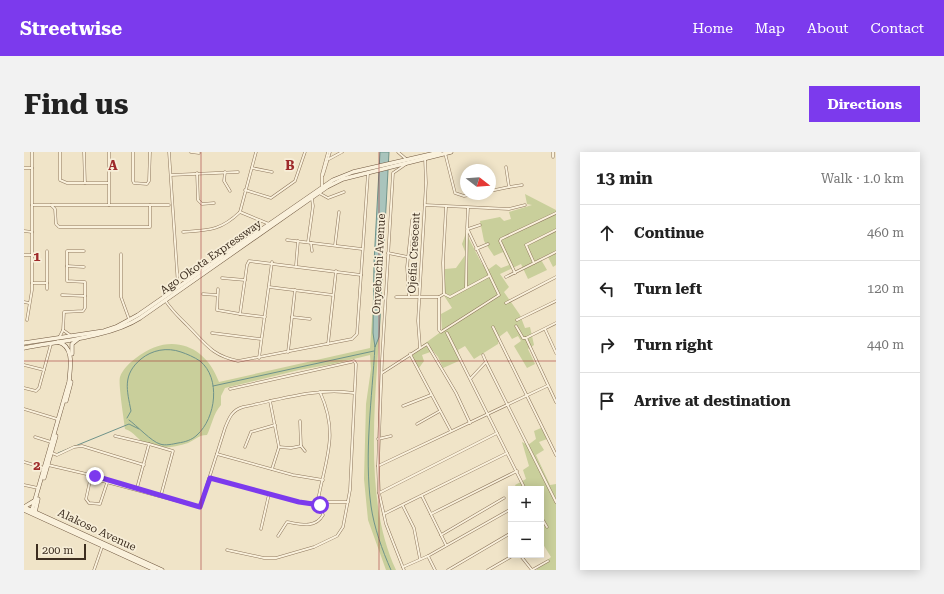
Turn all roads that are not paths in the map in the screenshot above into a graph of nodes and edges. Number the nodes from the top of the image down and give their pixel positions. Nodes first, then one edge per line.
1 (32, 152) edge
2 (60, 152) edge
3 (84, 152) edge
4 (109, 152) edge
5 (133, 152) edge
6 (150, 152) edge
7 (169, 152) edge
8 (191, 152) edge
9 (256, 152) edge
10 (305, 152) edge
11 (329, 152) edge
12 (342, 152) edge
13 (398, 152) edge
14 (434, 152) edge
15 (440, 152) edge
16 (451, 152) edge
17 (553, 152) edge
18 (199, 153) dead end
19 (444, 154) junction
20 (553, 157) dead end
21 (425, 158) junction
22 (327, 159) junction
23 (404, 161) junction
24 (506, 167) dead end
25 (24, 168) edge
26 (32, 168) junction
27 (252, 168) junction
28 (373, 169) junction
29 (362, 171) junction
30 (225, 172) junction
31 (238, 172) dead end
32 (272, 172) dead end
33 (368, 172) junction
34 (197, 173) junction
35 (171, 175) junction
36 (85, 183) junction
37 (108, 183) junction
38 (522, 185) dead end
39 (322, 187) junction
40 (509, 187) junction
41 (245, 190) junction
42 (496, 190) edge
43 (230, 191) dead end
44 (344, 192) dead end
45 (319, 193) junction
46 (460, 195) edge
47 (312, 199) junction
48 (214, 203) dead end
49 (525, 204) dead end
50 (32, 205) junction
51 (51, 205) junction
52 (58, 205) junction
53 (108, 205) junction
54 (150, 205) junction
55 (169, 205) dead end
56 (424, 205) junction
57 (446, 207) junction
58 (468, 208) junction
59 (55, 209) junction
60 (240, 212) junction
61 (339, 212) dead end
62 (556, 213) edge
63 (412, 220) dead end
64 (269, 224) junction
65 (480, 225) dead end
66 (468, 229) junction
67 (556, 230) edge
68 (24, 231) edge
69 (32, 232) junction
70 (183, 232) dead end
71 (287, 240) dead end
72 (298, 241) junction
73 (310, 242) junction
74 (488, 244) dead end
75 (335, 245) junction
76 (362, 249) junction
77 (476, 249) junction
78 (47, 251) dead end
79 (84, 251) dead end
80 (312, 251) dead end
81 (556, 252) edge
82 (388, 253) junction
83 (121, 254) dead end
84 (24, 255) edge
85 (33, 256) junction
86 (408, 257) junction
87 (272, 262) junction
88 (534, 263) junction
89 (296, 265) junction
90 (67, 266) junction
91 (84, 267) dead end
92 (336, 271) junction
93 (515, 273) junction
94 (361, 275) junction
95 (489, 276) junction
96 (506, 277) dead end
97 (556, 277) edge
98 (222, 278) dead end
99 (244, 280) junction
100 (32, 283) junction
101 (47, 283) junction
102 (269, 287) junction
103 (178, 288) junction
104 (466, 288) junction
105 (47, 289) dead end
106 (218, 289) dead end
107 (295, 290) junction
108 (203, 294) dead end
109 (444, 294) junction
110 (62, 295) dead end
111 (217, 295) junction
112 (333, 295) junction
113 (85, 296) junction
114 (409, 296) junction
115 (396, 297) dead end
116 (420, 297) junction
117 (439, 297) junction
118 (165, 300) junction
119 (556, 301) edge
120 (24, 302) edge
121 (29, 302) junction
122 (506, 303) dead end
123 (240, 314) junction
124 (264, 317) junction
125 (292, 317) junction
126 (310, 319) dead end
127 (27, 320) dead end
128 (130, 320) junction
129 (517, 320) dead end
130 (556, 323) edge
131 (516, 326) dead end
132 (493, 327) dead end
133 (545, 329) junction
134 (64, 330) junction
135 (212, 333) dead end
136 (447, 333) dead end
137 (70, 335) junction
138 (60, 336) junction
139 (81, 337) junction
140 (526, 338) junction
141 (261, 339) junction
142 (24, 343) edge
143 (53, 343) junction
144 (328, 344) junction
145 (420, 347) junction
146 (555, 347) edge
147 (24, 348) edge
148 (288, 352) junction
149 (556, 352) edge
150 (410, 354) junction
151 (483, 355) dead end
152 (259, 358) junction
153 (486, 362) junction
154 (24, 365) edge
155 (44, 370) junction
156 (382, 374) junction
157 (471, 378) junction
158 (547, 386) junction
159 (24, 388) edge
160 (230, 389) dead end
161 (320, 392) junction
162 (354, 393) junction
163 (431, 395) junction
164 (527, 396) junction
165 (270, 401) junction
166 (556, 402) edge
167 (508, 405) junction
168 (403, 406) dead end
169 (24, 410) edge
170 (440, 411) junction
171 (488, 414) junction
172 (58, 419) junction
173 (300, 421) dead end
174 (470, 422) junction
175 (417, 424) dead end
176 (275, 425) junction
177 (451, 432) junction
178 (497, 433) junction
179 (115, 436) dead end
180 (391, 436) dead end
181 (34, 437) dead end
182 (378, 439) junction
183 (53, 442) junction
184 (149, 444) junction
185 (302, 446) junction
186 (245, 447) dead end
187 (279, 447) junction
188 (305, 451) dead end
189 (51, 453) junction
190 (507, 453) junction
191 (217, 454) junction
192 (556, 455) edge
193 (24, 462) edge
194 (144, 465) junction
195 (46, 466) junction
196 (378, 466) junction
197 (272, 469) junction
198 (517, 471) junction
199 (91, 476) junction
200 (210, 478) junction
201 (323, 480) junction
202 (108, 481) junction
203 (24, 484) edge
204 (524, 486) edge
205 (39, 488) junction
206 (137, 489) junction
207 (379, 493) junction
208 (269, 494) junction
209 (160, 496) junction
210 (422, 496) junction
211 (504, 498) dead end
212 (37, 500) junction
213 (318, 500) junction
214 (348, 502) junction
215 (556, 502) edge
216 (316, 503) junction
217 (320, 503) junction
218 (403, 506) junction
219 (24, 508) edge
220 (508, 511) edge
221 (34, 512) junction
222 (384, 514) junction
223 (431, 514) junction
224 (44, 515) junction
225 (544, 522) edge
226 (547, 526) dead end
227 (261, 529) dead end
228 (441, 535) junction
229 (508, 535) edge
230 (278, 536) dead end
231 (103, 545) junction
232 (446, 545) junction
233 (227, 550) dead end
234 (428, 556) junction
235 (509, 558) edge
236 (522, 558) edge
237 (420, 560) junction
238 (548, 561) dead end
239 (402, 567) junction
240 (94, 570) edge
241 (155, 570) edge
242 (162, 570) edge
243 (404, 570) edge
244 (435, 570) edge
245 (448, 570) edge
246 (488, 570) edge
247 (532, 570) edge

1 - 26 street
2 - 36 street
3 - 36 street
4 - 37 street
5 - 6 street
7 - 35 street
8 - 18 street
9 - 27 street
10 - 41 street
11 - 22 street
12 - 22 street
13 - 23 street
14 - 15 main road
14 - 23 main road
16 - 19 main road
17 - 20 street
19 - 21 main road
19 - 46 street
21 - 23 main road
21 - 56 street, Ojefia Crescent
22 - 39 street
23 - 28 main road, Ago Okota Expressway
23 - 82 street, Onyebuchi Avenue
24 - 40 street
25 - 26 street
26 - 50 street
27 - 32 street
27 - 41 street
28 - 29 main road, Ago Okota Expressway
28 - 33 main road, Ago Okota Expressway
29 - 33 main road, Ago Okota Expressway
29 - 39 main road, Ago Okota Expressway
29 - 45 main road, Ago Okota Expressway
30 - 31 street
30 - 34 street
30 - 43 street
33 - 76 street
34 - 35 street
34 - 48 street
35 - 103 street
36 - 37 street
37 - 53 street
38 - 40 street
39 - 64 main road, Ago Okota Expressway
40 - 42 street
41 - 60 street
44 - 45 street
45 - 47 main road, Ago Okota Expressway
47 - 73 street
47 - 118 main road, Ago Okota Expressway
49 - 58 street
50 - 51 street
50 - 69 street
51 - 52 street
51 - 59 street
52 - 53 street
52 - 59 street
53 - 54 street
54 - 55 street
54 - 59 street
56 - 57 street
56 - 116 street, Ojefia Crescent
57 - 58 street
57 - 109 street
58 - 66 street
60 - 64 street
60 - 70 street
61 - 75 street
62 - 93 street
63 - 86 street
64 - 103 main road, Ago Okota Expressway
65 - 66 street
66 - 77 street
66 - 104 street
67 - 88 street
68 - 69 street
69 - 85 street
71 - 72 street
72 - 73 street
72 - 89 street
73 - 75 street
73 - 80 street
74 - 77 street
75 - 76 street
76 - 94 street
77 - 95 street
78 - 101 street
79 - 90 street
81 - 88 street
82 - 86 street
82 - 156 street, Onyebuchi Avenue
83 - 128 street
84 - 85 street
85 - 100 street
86 - 114 street
87 - 89 street
87 - 99 street
87 - 102 street
88 - 93 street
89 - 92 street
90 - 91 street
90 - 113 street
92 - 94 street
92 - 112 street
93 - 96 street
94 - 144 street
95 - 104 street
95 - 117 street
97 - 122 street
98 - 99 street
99 - 123 street
100 - 101 street
100 - 121 street
101 - 105 street
102 - 107 street
102 - 124 street
103 - 128 main road, Ago Okota Expressway
104 - 109 street
106 - 111 street
107 - 112 street
107 - 125 street
108 - 111 street
109 - 117 street
110 - 113 street
111 - 123 street
112 - 144 street
113 - 134 street
114 - 115 street
114 - 116 street
116 - 117 street
116 - 145 street, Ojefia Crescent
118 - 139 main road, Ago Okota Expressway
118 - 152 street
119 - 129 street
120 - 121 street
121 - 127 street
123 - 124 street
124 - 141 street
125 - 126 street
125 - 148 street
128 - 137 main road, Ago Okota Expressway
130 - 133 street
131 - 140 street
132 - 164 street
133 - 140 street
133 - 146 street
134 - 137 street
134 - 138 street
135 - 141 street
136 - 157 street
137 - 138 main road, Ago Okota Expressway
138 - 142 main road, Ago Okota Expressway
139 - 143 main road, Ago Okota Expressway
139 - 183 main road
140 - 158 street
141 - 152 street
143 - 147 main road, Ago Okota Expressway
143 - 155 street
143 - 172 main road
144 - 148 street
145 - 150 street
145 - 174 street
146 - 149 street
148 - 152 street
150 - 156 street
150 - 163 street
151 - 153 street
153 - 157 street
153 - 167 street
154 - 155 street
155 - 159 street
156 - 182 street, Onyebuchi Avenue
157 - 171 street
158 - 164 street
158 - 166 street
160 - 162 street
161 - 162 street
161 - 165 street
161 - 201 street
162 - 214 street
163 - 168 street
163 - 170 street
164 - 167 street
164 - 192 street
165 - 176 street
165 - 191 street
167 - 171 street
167 - 215 street
169 - 172 street
170 - 175 street
170 - 177 street
171 - 174 street
171 - 178 street
172 - 183 main road
173 - 185 street
174 - 177 street
176 - 186 street
176 - 187 street
177 - 196 street
178 - 190 street
178 - 207 street
179 - 184 street
180 - 182 street
181 - 183 street
182 - 196 street, Onyebuchi Avenue
183 - 189 main road
183 - 195 main road
184 - 194 street
184 - 209 street
185 - 187 street
185 - 188 street
187 - 197 street
189 - 194 street
189 - 195 main road
190 - 198 street
190 - 210 street
191 - 197 street
191 - 200 street
193 - 195 street
194 - 206 street
195 - 199 street
195 - 205 main road
195 - 212 main road
196 - 207 street, Onyebuchi Avenue
197 - 201 street
198 - 204 street
198 - 223 street
199 - 202 street
199 - 202 street
200 - 208 street
200 - 209 street
201 - 213 street
202 - 206 street
203 - 205 street
205 - 212 main road
206 - 209 street
207 - 222 street, Onyebuchi Avenue
208 - 216 street
208 - 227 street
210 - 218 street
210 - 223 street
211 - 228 street
212 - 219 main road
212 - 221 main road
212 - 224 main road
213 - 216 street
213 - 217 street
214 - 217 street
214 - 233 street
216 - 217 street
217 - 230 street
218 - 222 street
218 - 237 street
219 - 221 main road, Alakoso Avenue
220 - 232 street
221 - 224 main road, Alakoso Avenue
221 - 231 main road, Alakoso Avenue
222 - 239 street, Onyebuchi Avenue
223 - 228 street
224 - 242 main road, Alakoso Avenue
225 - 226 street
228 - 232 street
229 - 245 street
231 - 240 street
231 - 241 main road, Alakoso Avenue
232 - 234 street
234 - 237 street
234 - 244 street
235 - 246 street
236 - 247 street
237 - 239 street
238 - 247 street
239 - 243 street, Onyebuchi Avenue

